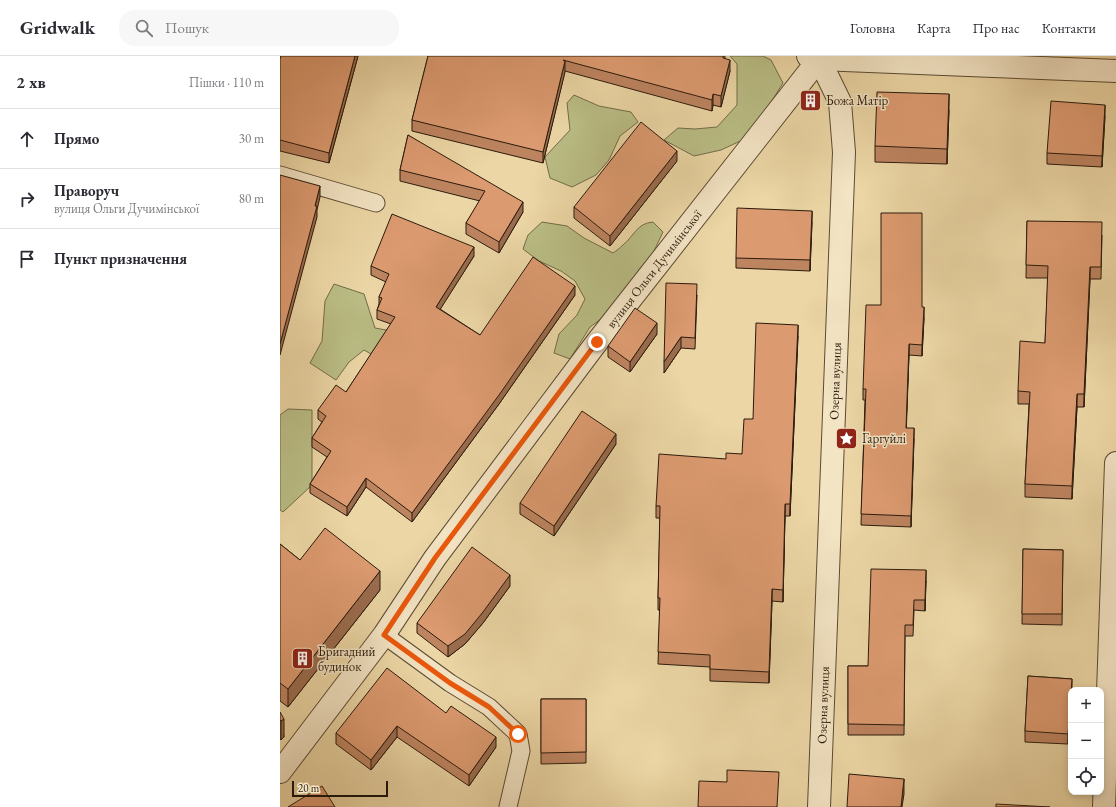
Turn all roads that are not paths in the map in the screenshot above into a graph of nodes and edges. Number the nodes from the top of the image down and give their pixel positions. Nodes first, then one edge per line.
1 (815, 57) edge
2 (1116, 71) edge
3 (280, 174) edge
4 (376, 203) dead end
5 (1116, 463) edge
6 (384, 635) junction
7 (280, 772) edge
8 (508, 807) edge
9 (819, 807) edge
10 (1104, 807) edge

1 - 2 street
1 - 6 street, вулиця Ольги Дучимінської
1 - 9 street, Озерна вулиця
3 - 4 lane
5 - 10 street
6 - 7 street, вулиця Ольги Дучимінської
6 - 8 lane

